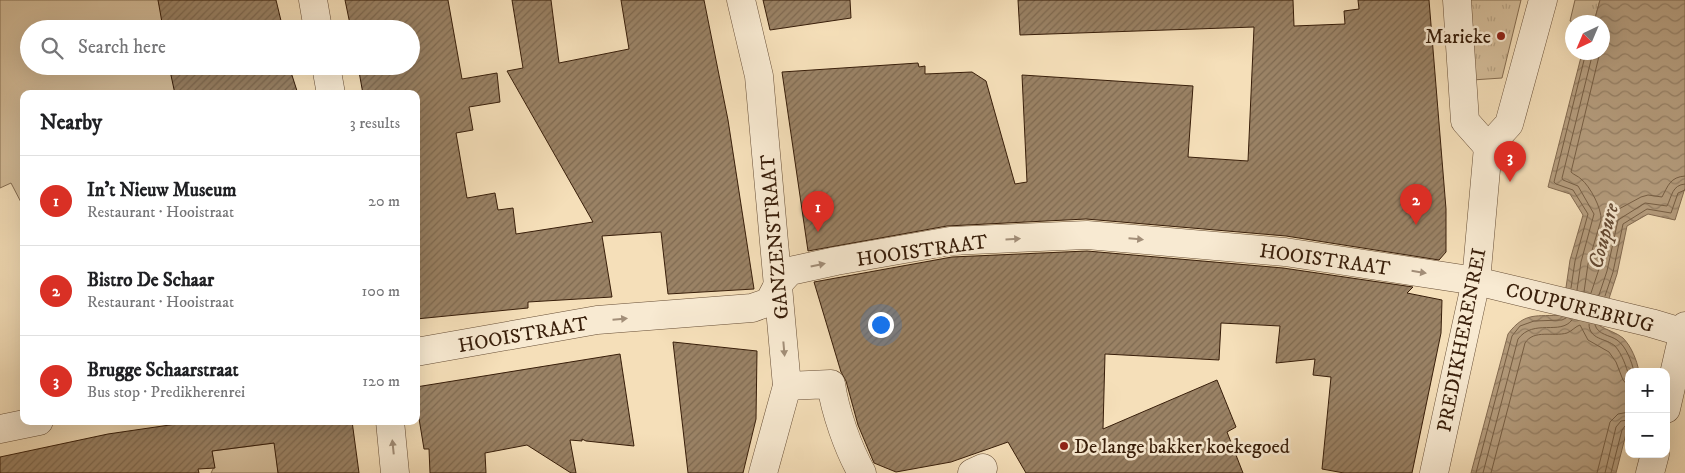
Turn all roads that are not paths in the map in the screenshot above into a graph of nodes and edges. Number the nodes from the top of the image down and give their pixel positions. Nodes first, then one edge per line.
1 (312, 0) edge
2 (741, 0) edge
3 (1457, 0) edge
4 (1543, 0) edge
5 (316, 20) edge
6 (328, 75) edge
7 (330, 90) edge
8 (1488, 147) junction
9 (1476, 281) junction
10 (779, 283) junction
11 (1685, 331) edge
12 (420, 351) edge
13 (787, 386) junction
14 (1670, 393) edge
15 (20, 425) edge
16 (390, 425) edge
17 (0, 429) edge
18 (1654, 458) edge
19 (395, 473) edge
20 (763, 473) edge
21 (862, 473) edge
22 (1434, 473) edge
23 (1650, 473) edge

1 - 5 street
2 - 10 street, GANZENSTRAAT
3 - 8 street
4 - 8 street
6 - 7 street
8 - 9 street, PREDIKHERENREI
10 -> 9 street, HOOISTRAAT
9 - 11 street, COUPUREBRUG
9 - 22 street, PREDIKHERENREI
12 -> 10 street, HOOISTRAAT
10 -> 13 street, GANZENSTRAAT
11 - 14 street
13 - 20 street, GANZENSTRAAT
13 - 21 street
15 - 17 street
19 -> 16 street
18 - 23 street

